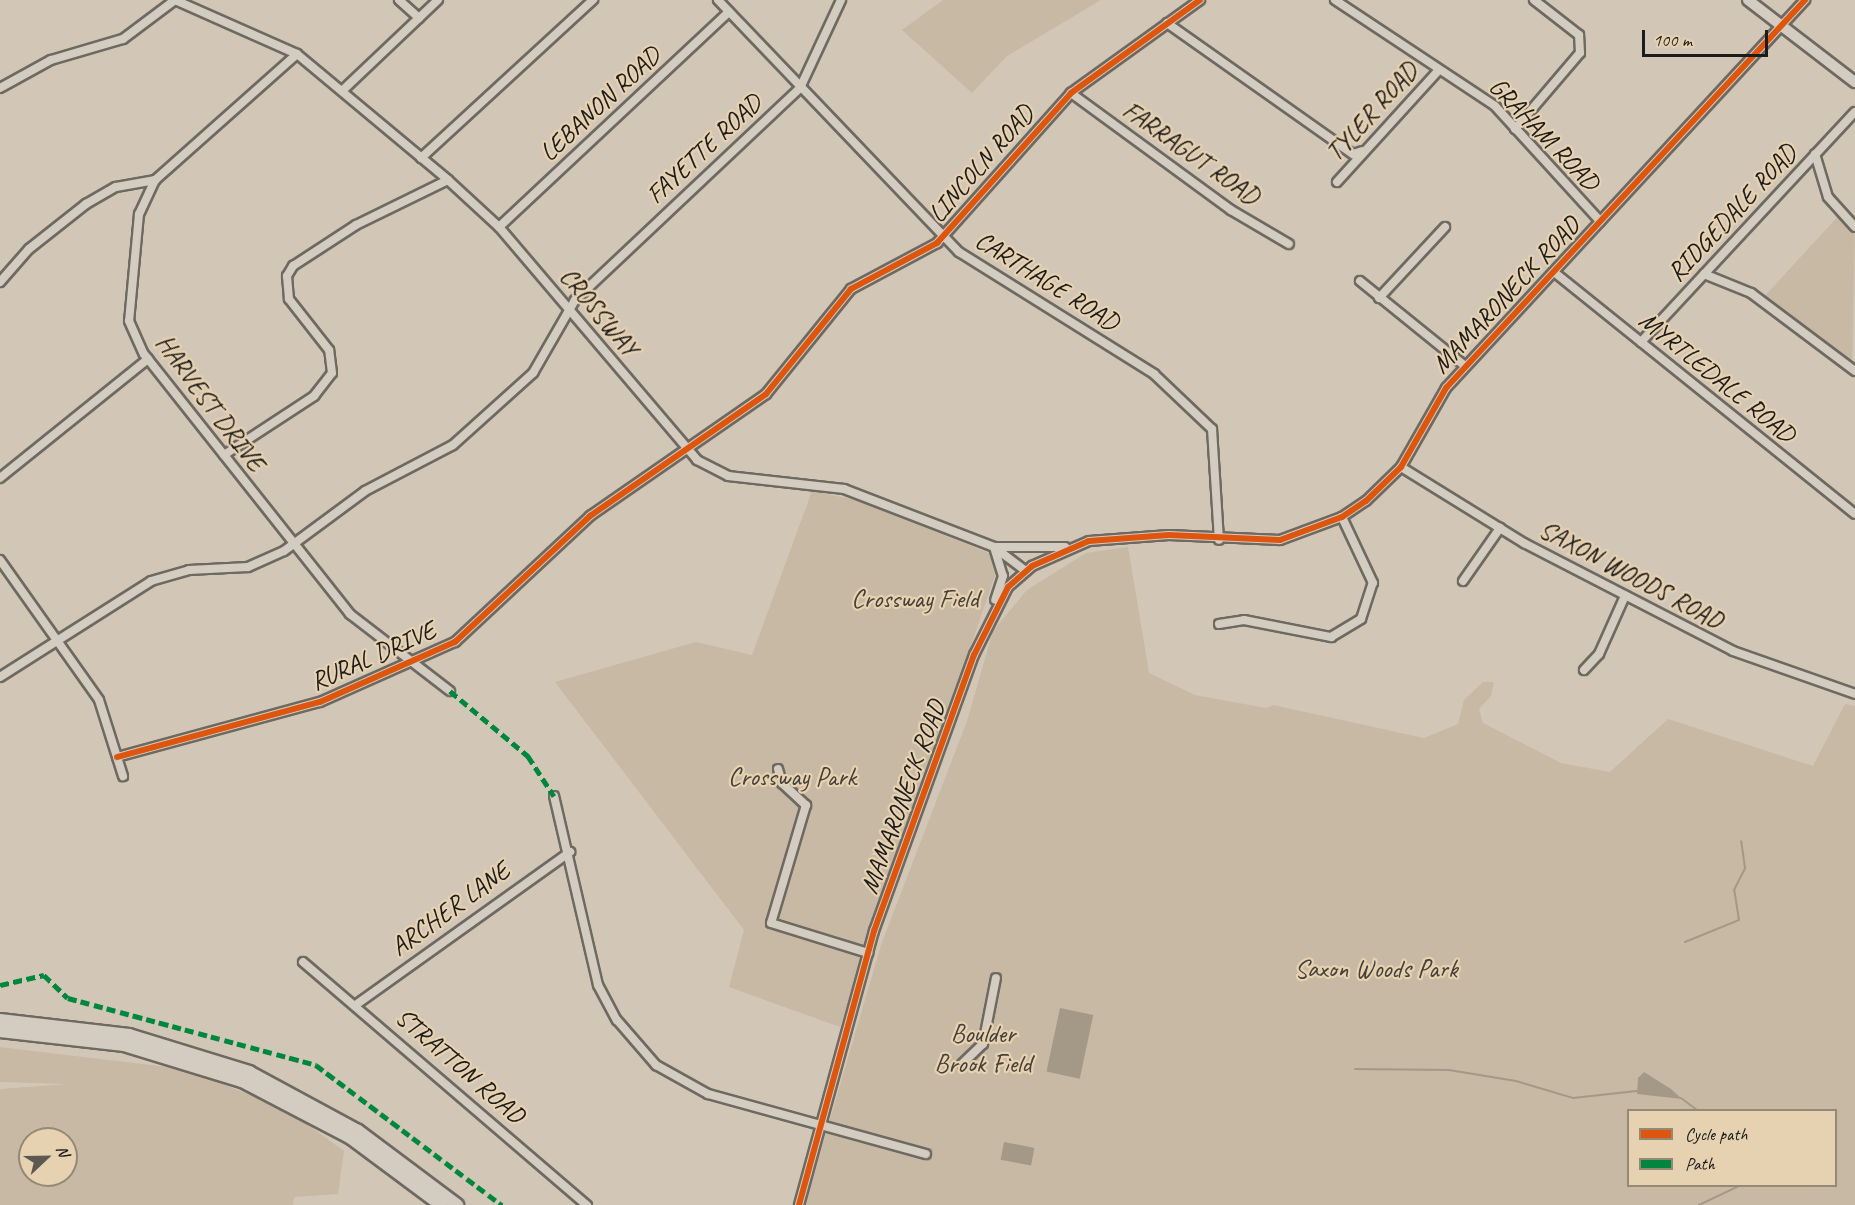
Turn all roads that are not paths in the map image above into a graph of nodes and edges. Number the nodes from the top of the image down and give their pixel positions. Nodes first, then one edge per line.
1 (175, 0) edge
2 (399, 0) edge
3 (438, 0) edge
4 (593, 0) edge
5 (717, 0) edge
6 (841, 0) edge
7 (1200, 0) edge
8 (1335, 0) edge
9 (1534, 0) edge
10 (1748, 0) edge
11 (1805, 0) edge
12 (729, 12) junction
13 (419, 18) junction
14 (1167, 23) junction
15 (1782, 25) junction
16 (297, 54) junction
17 (1439, 70) junction
18 (1855, 82) edge
19 (0, 88) edge
20 (800, 88) junction
21 (343, 90) junction
22 (1071, 93) junction
23 (1855, 112) edge
24 (1515, 129) junction
25 (1362, 151) junction
26 (1815, 154) junction
27 (421, 158) junction
28 (155, 180) junction
29 (448, 180) junction
30 (1337, 182) dead end
31 (1600, 221) junction
32 (500, 227) junction
33 (1445, 227) dead end
34 (1855, 227) edge
35 (941, 237) junction
36 (1289, 244) dead end
37 (1554, 272) junction
38 (1704, 274) junction
39 (1360, 281) dead end
40 (0, 282) edge
41 (1379, 298) junction
42 (569, 309) junction
43 (1641, 342) junction
44 (148, 358) junction
45 (1465, 366) junction
46 (1855, 371) edge
47 (688, 451) junction
48 (224, 455) junction
49 (1401, 466) junction
50 (0, 478) edge
51 (1855, 514) edge
52 (1342, 517) junction
53 (1500, 528) junction
54 (572, 533) joint
55 (1219, 540) junction
56 (293, 544) junction
57 (994, 547) junction
58 (1069, 547) junction
59 (0, 560) edge
60 (1026, 570) junction
61 (1463, 581) dead end
62 (1625, 596) junction
63 (989, 617) junction
64 (1219, 624) dead end
65 (57, 639) junction
66 (409, 663) junction
67 (1584, 670) dead end
68 (0, 677) edge
69 (450, 691) dead end
70 (1855, 694) edge
71 (117, 757) junction
72 (778, 769) dead end
73 (123, 776) dead end
74 (554, 796) dead end
75 (570, 852) junction
76 (868, 953) junction
77 (303, 962) dead end
78 (996, 978) dead end
79 (357, 1004) junction
80 (0, 1020) edge
81 (0, 1031) edge
82 (962, 1064) dead end
83 (820, 1128) junction
84 (926, 1154) dead end
85 (441, 1205) edge
86 (457, 1205) edge
87 (587, 1205) edge
88 (799, 1205) edge

1 - 16 street, CROSSWAY
1 - 19 street
2 - 13 street
3 - 13 street
4 - 27 street
5 - 12 street, CARTHAGE ROAD
6 - 20 street, FAYETTE ROAD
7 - 14 street, LINCOLN ROAD
8 - 17 street, GRAHAM ROAD
9 - 24 street
10 - 15 main road
11 - 15 street, MAMARONECK ROAD
12 - 20 street, CARTHAGE ROAD
12 - 32 street, LEBANON ROAD
13 - 21 street
14 - 22 street, LINCOLN ROAD
14 - 25 street
15 - 18 main road
15 - 31 street, MAMARONECK ROAD
16 - 21 street, CROSSWAY
16 - 28 street, HARVEST DRIVE
17 - 24 street, GRAHAM ROAD
17 - 25 street, TYLER ROAD
20 - 35 street, CARTHAGE ROAD
20 - 42 street, FAYETTE ROAD
21 - 27 street, CROSSWAY
22 - 35 street, LINCOLN ROAD
22 - 36 street, FARRAGUT ROAD
23 - 26 street, RIDGEDALE ROAD
24 - 31 street, GRAHAM ROAD
25 - 30 street, TYLER ROAD
26 - 34 street
26 - 38 street, RIDGEDALE ROAD
27 - 29 street, CROSSWAY
28 - 40 street
28 - 44 street, HARVEST DRIVE
29 - 32 street, CROSSWAY
29 - 48 street
31 - 37 street, MAMARONECK ROAD
32 - 42 street, CROSSWAY
33 - 41 street
35 - 47 street, LINCOLN ROAD
35 - 55 street, CARTHAGE ROAD
37 - 43 street, MYRTLEDALE ROAD
37 - 45 street, MAMARONECK ROAD
38 - 43 street, RIDGEDALE ROAD
38 - 46 street
39 - 41 street
41 - 45 street
42 - 47 street, CROSSWAY
42 - 56 street, FAYETTE ROAD
43 - 51 street, MYRTLEDALE ROAD
44 - 48 street, HARVEST DRIVE
44 - 50 street
45 - 49 street, MAMARONECK ROAD
47 - 54 street, LINCOLN ROAD
47 - 57 street, CROSSWAY
48 - 56 street, HARVEST DRIVE
49 - 52 street, MAMARONECK ROAD
49 - 53 street, SAXON WOODS ROAD
52 - 55 street, MAMARONECK ROAD
52 - 64 street
53 - 61 street
53 - 62 street, SAXON WOODS ROAD
54 - 66 street, RURAL DRIVE
55 - 58 street, MAMARONECK ROAD
56 - 65 street, FAYETTE ROAD
56 - 66 street, HARVEST DRIVE
57 - 58 street
57 - 60 street, CROSSWAY
57 - 63 street
58 - 60 street, MAMARONECK ROAD
59 - 65 street
60 - 63 street, MAMARONECK ROAD
62 - 67 street
62 - 70 street, SAXON WOODS ROAD
63 - 76 street, MAMARONECK ROAD
65 - 68 street, FAYETTE ROAD
65 - 71 street
66 - 69 street, HARVEST DRIVE
66 - 71 street, RURAL DRIVE
71 - 73 street
72 - 76 street
74 - 75 street
75 - 79 street, ARCHER LANE
75 - 83 street
76 - 83 street, MAMARONECK ROAD
77 - 79 street, STRATTON ROAD
78 - 82 street
79 - 87 street, STRATTON ROAD
80 - 86 highway
81 - 85 highway
83 - 84 street
83 - 88 street, MAMARONECK ROAD

